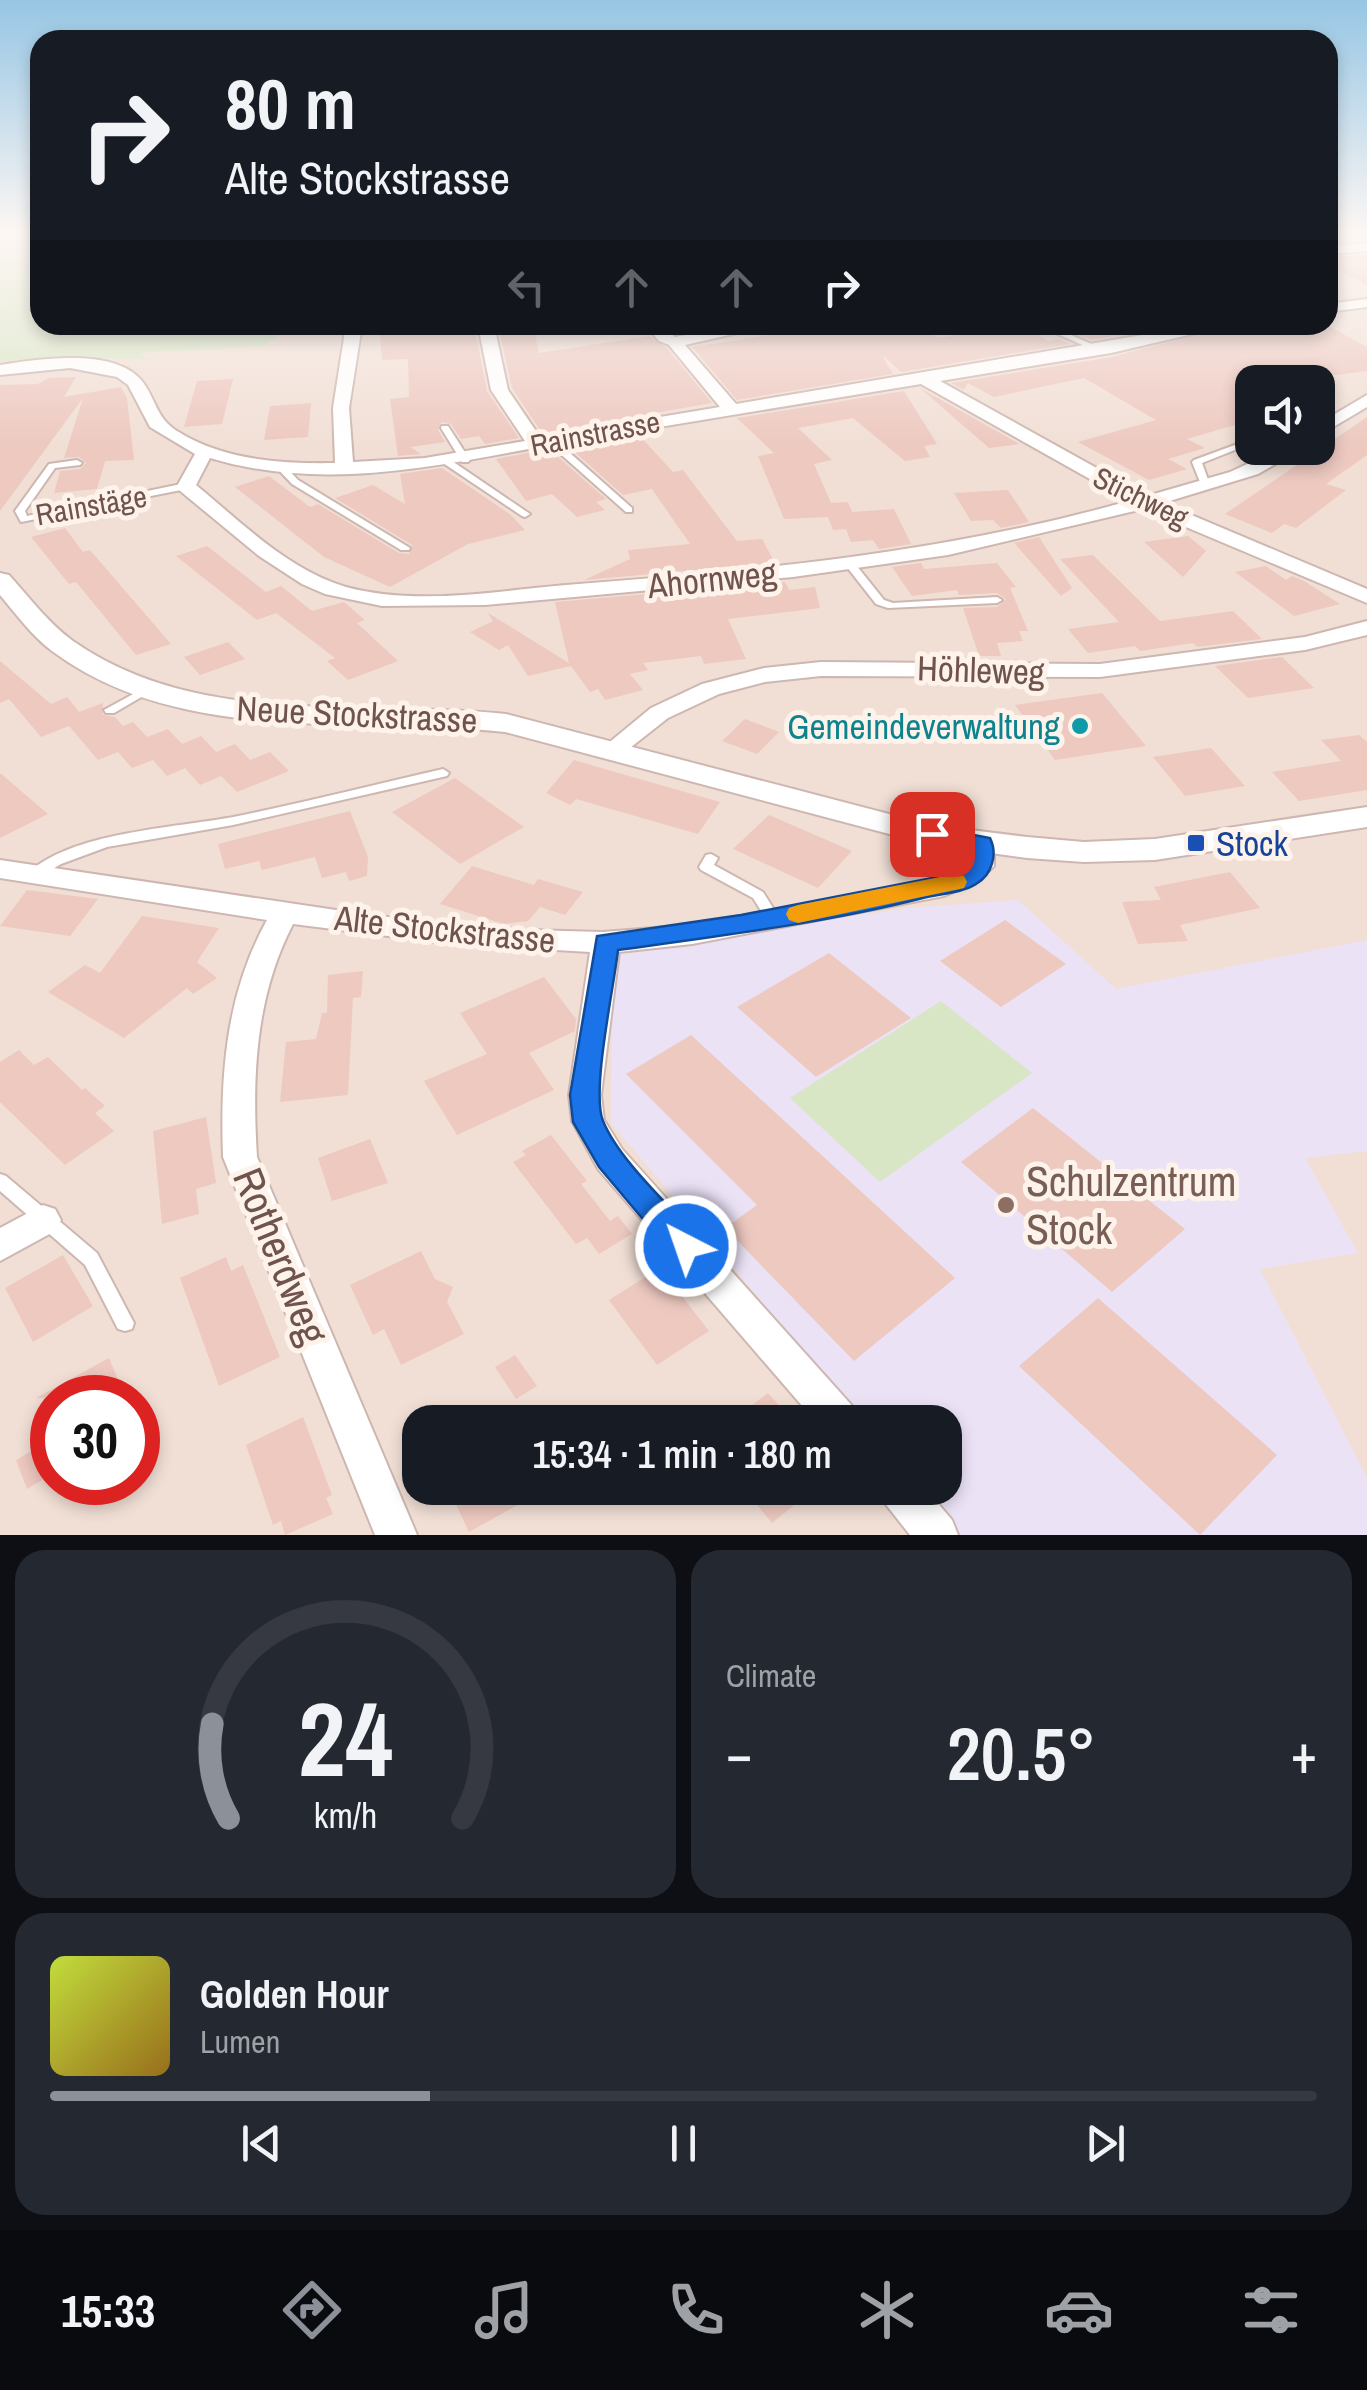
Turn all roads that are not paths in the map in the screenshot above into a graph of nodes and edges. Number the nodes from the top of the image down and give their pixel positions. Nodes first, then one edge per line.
1 (1367, 304) edge
2 (1338, 307) edge
3 (352, 335) edge
4 (487, 335) edge
5 (661, 335) edge
6 (711, 335) edge
7 (1064, 335) edge
8 (1173, 335) edge
9 (674, 342) junction
10 (1099, 350) junction
11 (0, 370) edge
12 (924, 379) junction
13 (1367, 400) edge
14 (730, 408) junction
15 (1335, 419) edge
16 (446, 428) dead end
17 (543, 442) junction
18 (1235, 448) edge
19 (204, 452) junction
20 (456, 460) junction
21 (77, 463) dead end
22 (279, 465) junction
23 (1260, 465) edge
24 (344, 468) junction
25 (1205, 484) junction
26 (186, 486) junction
27 (1146, 503) junction
28 (628, 510) dead end
29 (524, 514) dead end
30 (405, 548) dead end
31 (848, 562) junction
32 (0, 580) edge
33 (1367, 597) edge
34 (997, 600) dead end
35 (1367, 628) edge
36 (146, 690) junction
37 (110, 710) dead end
38 (612, 750) junction
39 (443, 773) dead end
40 (1367, 817) edge
41 (981, 843) junction
42 (711, 858) dead end
43 (0, 869) edge
44 (34, 874) junction
45 (285, 912) junction
46 (773, 918) junction
47 (606, 943) junction
48 (0, 1180) edge
49 (43, 1220) junction
50 (0, 1246) edge
51 (125, 1323) dead end
52 (825, 1405) edge
53 (913, 1505) edge
54 (396, 1535) edge
55 (937, 1535) edge

1 - 2 street
3 - 24 street
4 - 17 street
5 - 9 street
6 - 9 street
7 - 10 lane
8 - 10 street, Rainstrasse
9 - 14 street
10 - 12 street, Rainstrasse
11 - 19 street, Rainstrasse
12 - 14 street, Rainstrasse
12 - 27 street, Stichweg
13 - 15 street
14 - 17 street, Rainstrasse
16 - 20 lane
17 - 20 street, Rainstrasse
17 - 28 lane
18 - 25 lane
19 - 22 street, Rainstrasse
19 - 26 street
20 - 24 street, Rainstrasse
20 - 29 lane
21 - 26 lane, Rainstäge
22 - 24 street, Rainstrasse
22 - 30 lane
23 - 25 street, Ahornweg
25 - 27 street, Ahornweg
26 - 31 street, Ahornweg
27 - 31 street, Ahornweg
27 - 33 street, Stichweg
31 - 34 lane
32 - 36 street, Neue Stockstrasse
35 - 38 street, Höhleweg
36 - 37 lane
36 - 38 street, Neue Stockstrasse
38 - 41 street, Neue Stockstrasse
39 - 44 lane
40 - 41 street, Neue Stockstrasse
41 - 46 street, Alte Stockstrasse
42 - 46 lane
43 - 44 street, Alte Stockstrasse
44 - 45 street, Alte Stockstrasse
45 - 47 street, Alte Stockstrasse
45 - 54 street, Rotherdweg
46 - 47 street, Alte Stockstrasse
47 - 52 street
48 - 49 lane
49 - 50 street
49 - 51 lane
53 - 55 street

